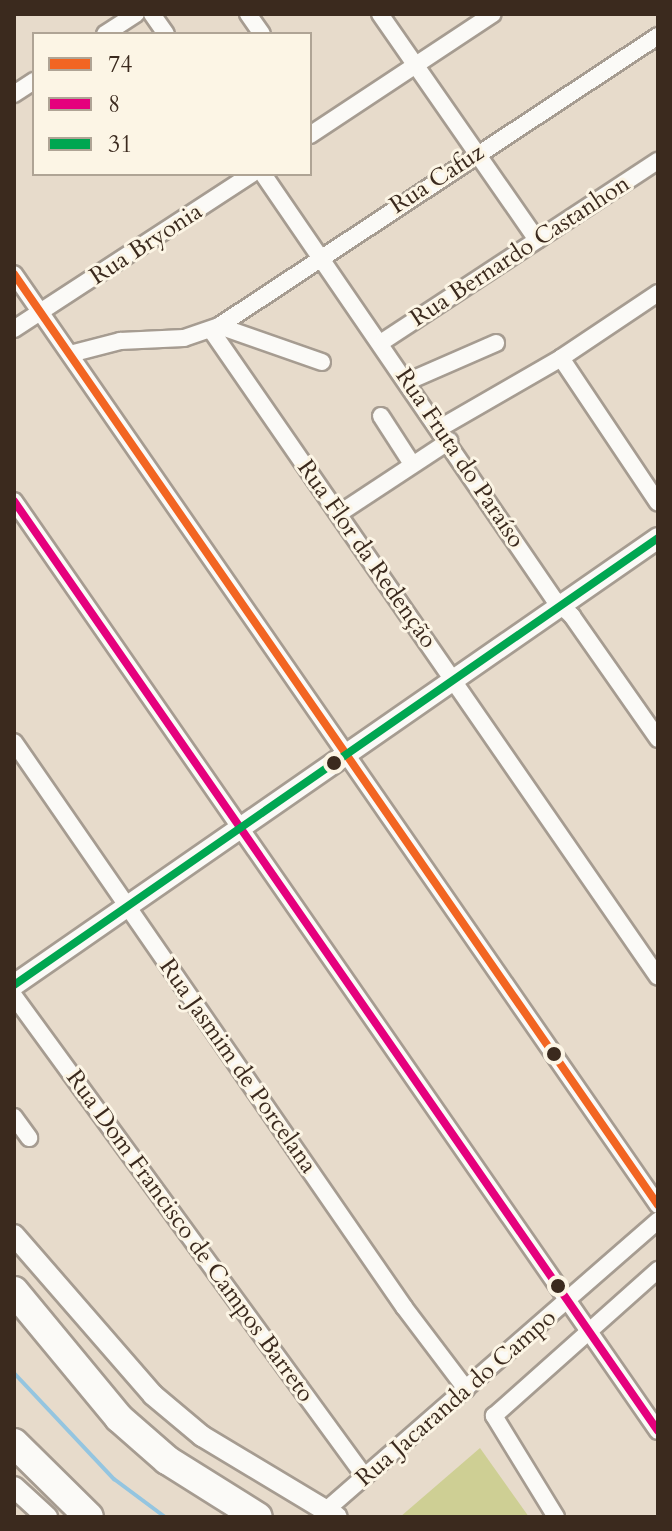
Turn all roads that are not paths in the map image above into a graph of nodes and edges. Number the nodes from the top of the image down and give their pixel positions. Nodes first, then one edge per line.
1 (136, 14) edge
2 (152, 14) edge
3 (248, 14) edge
4 (380, 14) edge
5 (493, 14) edge
6 (108, 32) edge
7 (165, 32) edge
8 (261, 32) edge
9 (658, 36) edge
10 (415, 66) junction
11 (32, 82) edge
12 (14, 94) edge
13 (312, 134) edge
14 (476, 153) junction
15 (658, 161) edge
16 (249, 176) edge
17 (264, 176) edge
18 (537, 240) junction
19 (321, 255) junction
20 (14, 274) edge
21 (658, 293) edge
22 (40, 312) junction
23 (215, 328) junction
24 (14, 329) edge
25 (382, 342) junction
26 (496, 343) dead end
27 (70, 354) junction
28 (561, 358) junction
29 (322, 362) dead end
30 (409, 381) junction
31 (381, 416) dead end
32 (444, 434) junction
33 (412, 464) junction
34 (14, 501) edge
35 (658, 503) edge
36 (340, 513) junction
37 (658, 538) edge
38 (560, 605) junction
39 (454, 678) junction
40 (658, 739) edge
41 (14, 742) edge
42 (348, 752) junction
43 (238, 830) junction
44 (128, 906) junction
45 (658, 977) edge
46 (14, 985) edge
47 (14, 996) edge
48 (14, 1117) edge
49 (29, 1138) dead end
50 (658, 1205) edge
51 (658, 1221) edge
52 (14, 1235) edge
53 (658, 1270) edge
54 (14, 1291) edge
55 (566, 1302) junction
56 (588, 1333) junction
57 (466, 1389) junction
58 (658, 1431) edge
59 (14, 1443) edge
60 (365, 1477) junction
61 (14, 1487) edge
62 (331, 1514) edge
63 (47, 1517) edge
64 (89, 1517) edge
65 (258, 1517) edge
66 (556, 1517) edge

1 - 6 street
2 - 7 street
3 - 8 street
4 - 10 street
5 - 10 street
9 - 14 street, Rua Cafuz
10 - 13 street
10 - 14 street
11 - 12 street
14 - 18 street
14 - 19 street, Rua Cafuz
15 - 18 street, Rua Bernardo Castanhon
16 - 22 street, Rua Bryonia
17 - 19 street, Rua Fruta do Paraíso
18 - 25 street, Rua Bernardo Castanhon
19 - 23 street, Rua Cafuz
19 - 25 street, Rua Fruta do Paraíso
20 - 22 street
21 - 28 street
22 - 24 street, Rua Bryonia
22 - 27 street
23 - 27 street
23 - 29 street
23 - 36 street, Rua Flor da Redenção
25 - 30 street, Rua Fruta do Paraíso
26 - 30 street
27 - 42 street
28 - 32 street
28 - 35 street
30 - 32 street, Rua Fruta do Paraíso
31 - 33 street
32 - 33 street
32 - 38 street, Rua Fruta do Paraíso
33 - 36 street
34 - 43 street
36 - 39 street, Rua Flor da Redenção
37 - 38 street
38 - 39 street
38 - 40 street, Rua Fruta do Paraíso
39 - 42 street
39 - 45 street, Rua Flor da Redenção
41 - 44 street, Rua Jasmim de Porcelana
42 - 43 street
42 - 50 street
43 - 44 street
43 - 55 street
44 - 46 street
44 - 57 street, Rua Jasmim de Porcelana
47 - 60 street, Rua Dom Francisco de Campos Barreto
48 - 49 street
51 - 55 street, Rua Jacaranda do Campo
52 - 62 street
53 - 56 street
54 - 65 highway
55 - 56 street
55 - 57 street, Rua Jacaranda do Campo
56 - 58 street
56 - 66 street
57 - 60 street, Rua Jacaranda do Campo
59 - 64 highway
60 - 62 street, Rua Jacaranda do Campo
61 - 63 street

